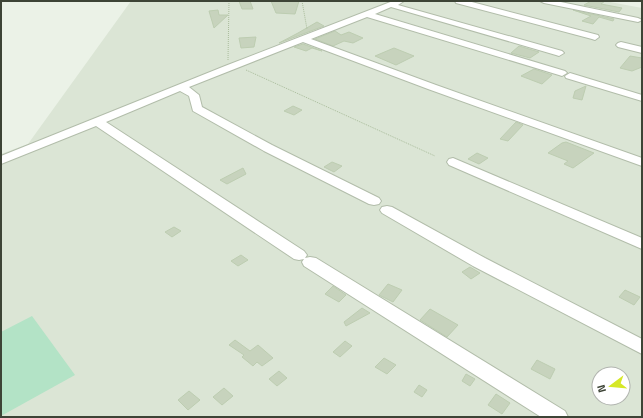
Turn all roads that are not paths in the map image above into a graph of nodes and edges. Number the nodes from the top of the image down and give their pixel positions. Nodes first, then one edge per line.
1 (459, 1) edge
2 (544, 1) edge
3 (395, 3) edge
4 (367, 14) junction
5 (638, 20) dead end
6 (596, 37) dead end
7 (304, 39) junction
8 (621, 45) dead end
9 (642, 50) edge
10 (558, 53) dead end
11 (181, 87) junction
12 (642, 98) edge
13 (97, 121) junction
14 (1, 160) edge
15 (453, 162) dead end
16 (642, 162) edge
17 (642, 244) edge
18 (642, 347) edge
19 (558, 417) edge

1 - 6 street
2 - 5 street
3 - 4 street
3 - 10 street
4 - 7 street
4 - 12 street
7 - 11 street
7 - 16 street
8 - 9 street
11 - 13 street
11 - 18 street
13 - 14 street
13 - 19 street
15 - 17 street

